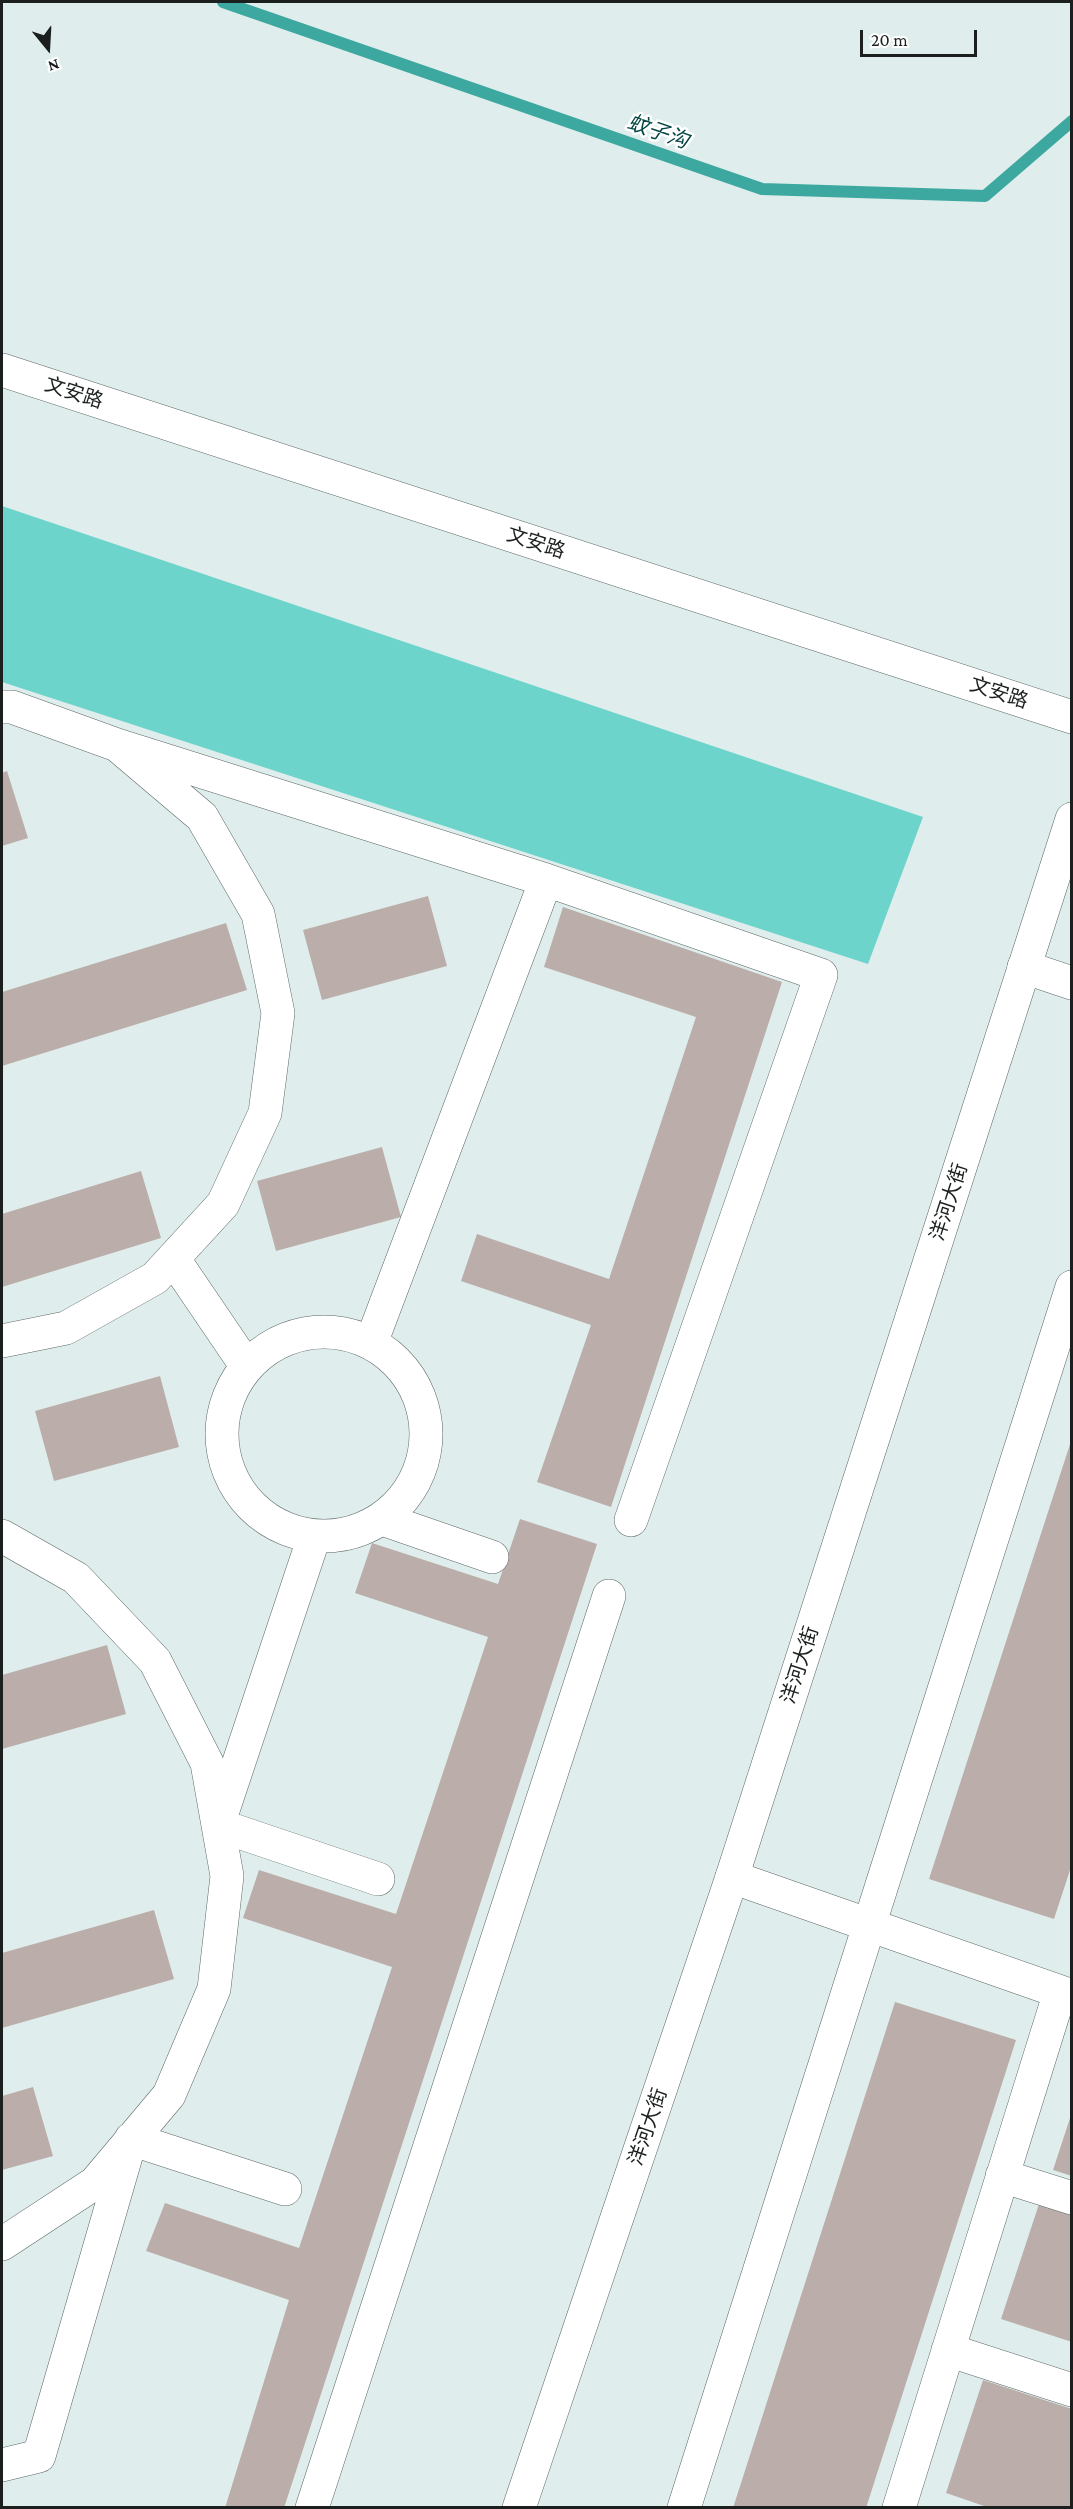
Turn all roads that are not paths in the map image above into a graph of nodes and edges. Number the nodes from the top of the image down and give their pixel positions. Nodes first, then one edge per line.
1 (2, 369) edge
2 (5, 706) edge
3 (1071, 717) edge
4 (117, 745) junction
5 (1071, 819) edge
6 (546, 880) junction
7 (1024, 967) junction
8 (1071, 983) edge
9 (173, 1258) junction
10 (1071, 1287) edge
11 (2, 1341) edge
12 (371, 1343) junction
13 (247, 1367) junction
14 (382, 1519) junction
15 (631, 1520) dead end
16 (2, 1536) edge
17 (314, 1537) junction
18 (492, 1557) dead end
19 (609, 1596) dead end
20 (218, 1825) junction
21 (732, 1877) junction
22 (378, 1879) dead end
23 (867, 1925) junction
24 (1066, 1994) edge
25 (131, 2139) junction
26 (1002, 2176) junction
27 (285, 2189) dead end
28 (1071, 2198) edge
29 (2, 2244) edge
30 (948, 2350) junction
31 (1071, 2390) edge
32 (2, 2465) edge
33 (312, 2508) edge
34 (519, 2508) edge
35 (684, 2508) edge
36 (899, 2508) edge

1 - 3 street, 文安路
2 - 4 street
4 - 6 street
4 - 9 street
5 - 7 street, 洋河大街
6 - 12 street
6 - 15 street
7 - 8 street
7 - 21 street, 洋河大街
9 - 11 street
9 - 13 street
10 - 23 street
12 - 13 street
12 - 14 street
13 - 17 street
14 - 17 street
14 - 18 street
16 - 20 street
17 - 20 street
19 - 33 street
20 - 22 street
20 - 25 street
21 - 23 street
21 - 34 street, 洋河大街
23 - 24 street
23 - 35 street
24 - 26 street
25 - 27 street
25 - 29 street
25 - 32 street
26 - 28 street
26 - 30 street
30 - 31 street
30 - 36 street

